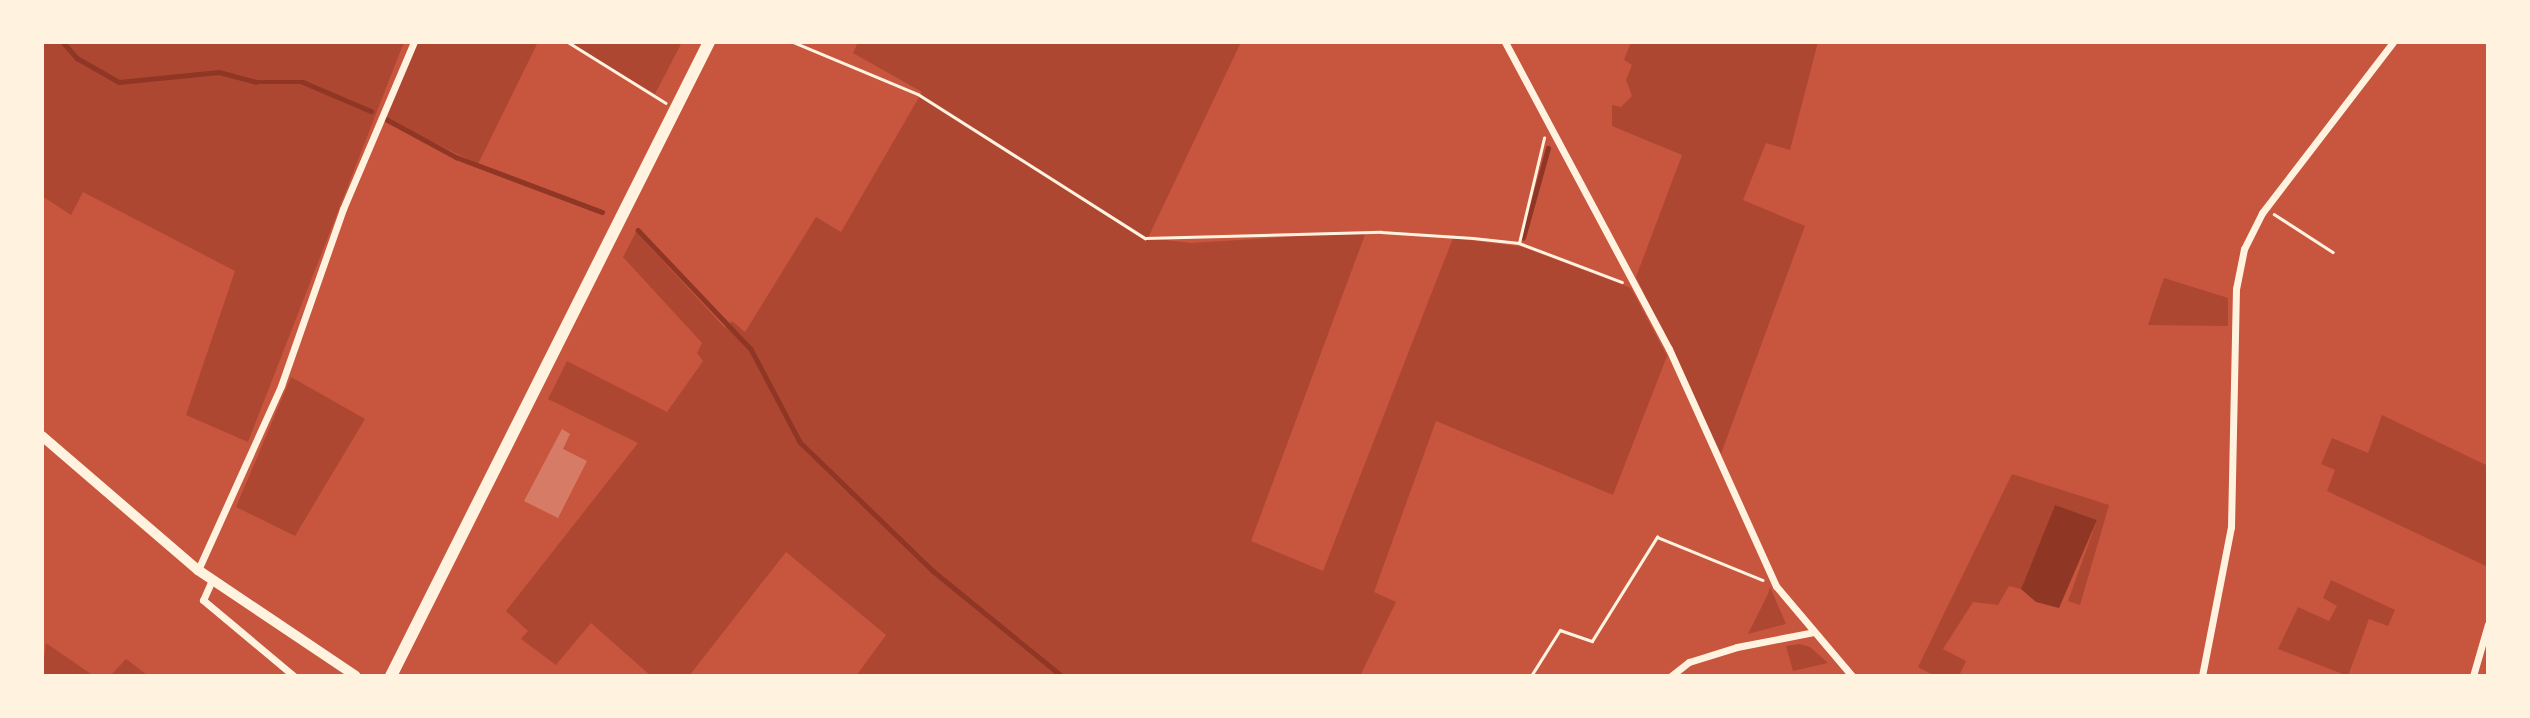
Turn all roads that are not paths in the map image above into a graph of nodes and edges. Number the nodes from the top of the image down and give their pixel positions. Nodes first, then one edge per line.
1 (414, 42) edge
2 (709, 42) edge
3 (1505, 42) edge
4 (2393, 42) edge
5 (42, 436) edge
6 (198, 570) junction
7 (212, 580) junction
8 (2488, 624) edge
9 (1814, 632) junction
10 (294, 676) edge
11 (356, 676) edge
12 (391, 676) edge
13 (1671, 676) edge
14 (1852, 676) edge
15 (2202, 676) edge
16 (2473, 676) edge

1 - 6 street
2 - 12 main road
3 - 9 street
4 - 15 street
5 - 6 main road
6 - 7 main road
7 - 10 street
7 - 11 main road
8 - 16 street
9 - 13 street
9 - 14 street

